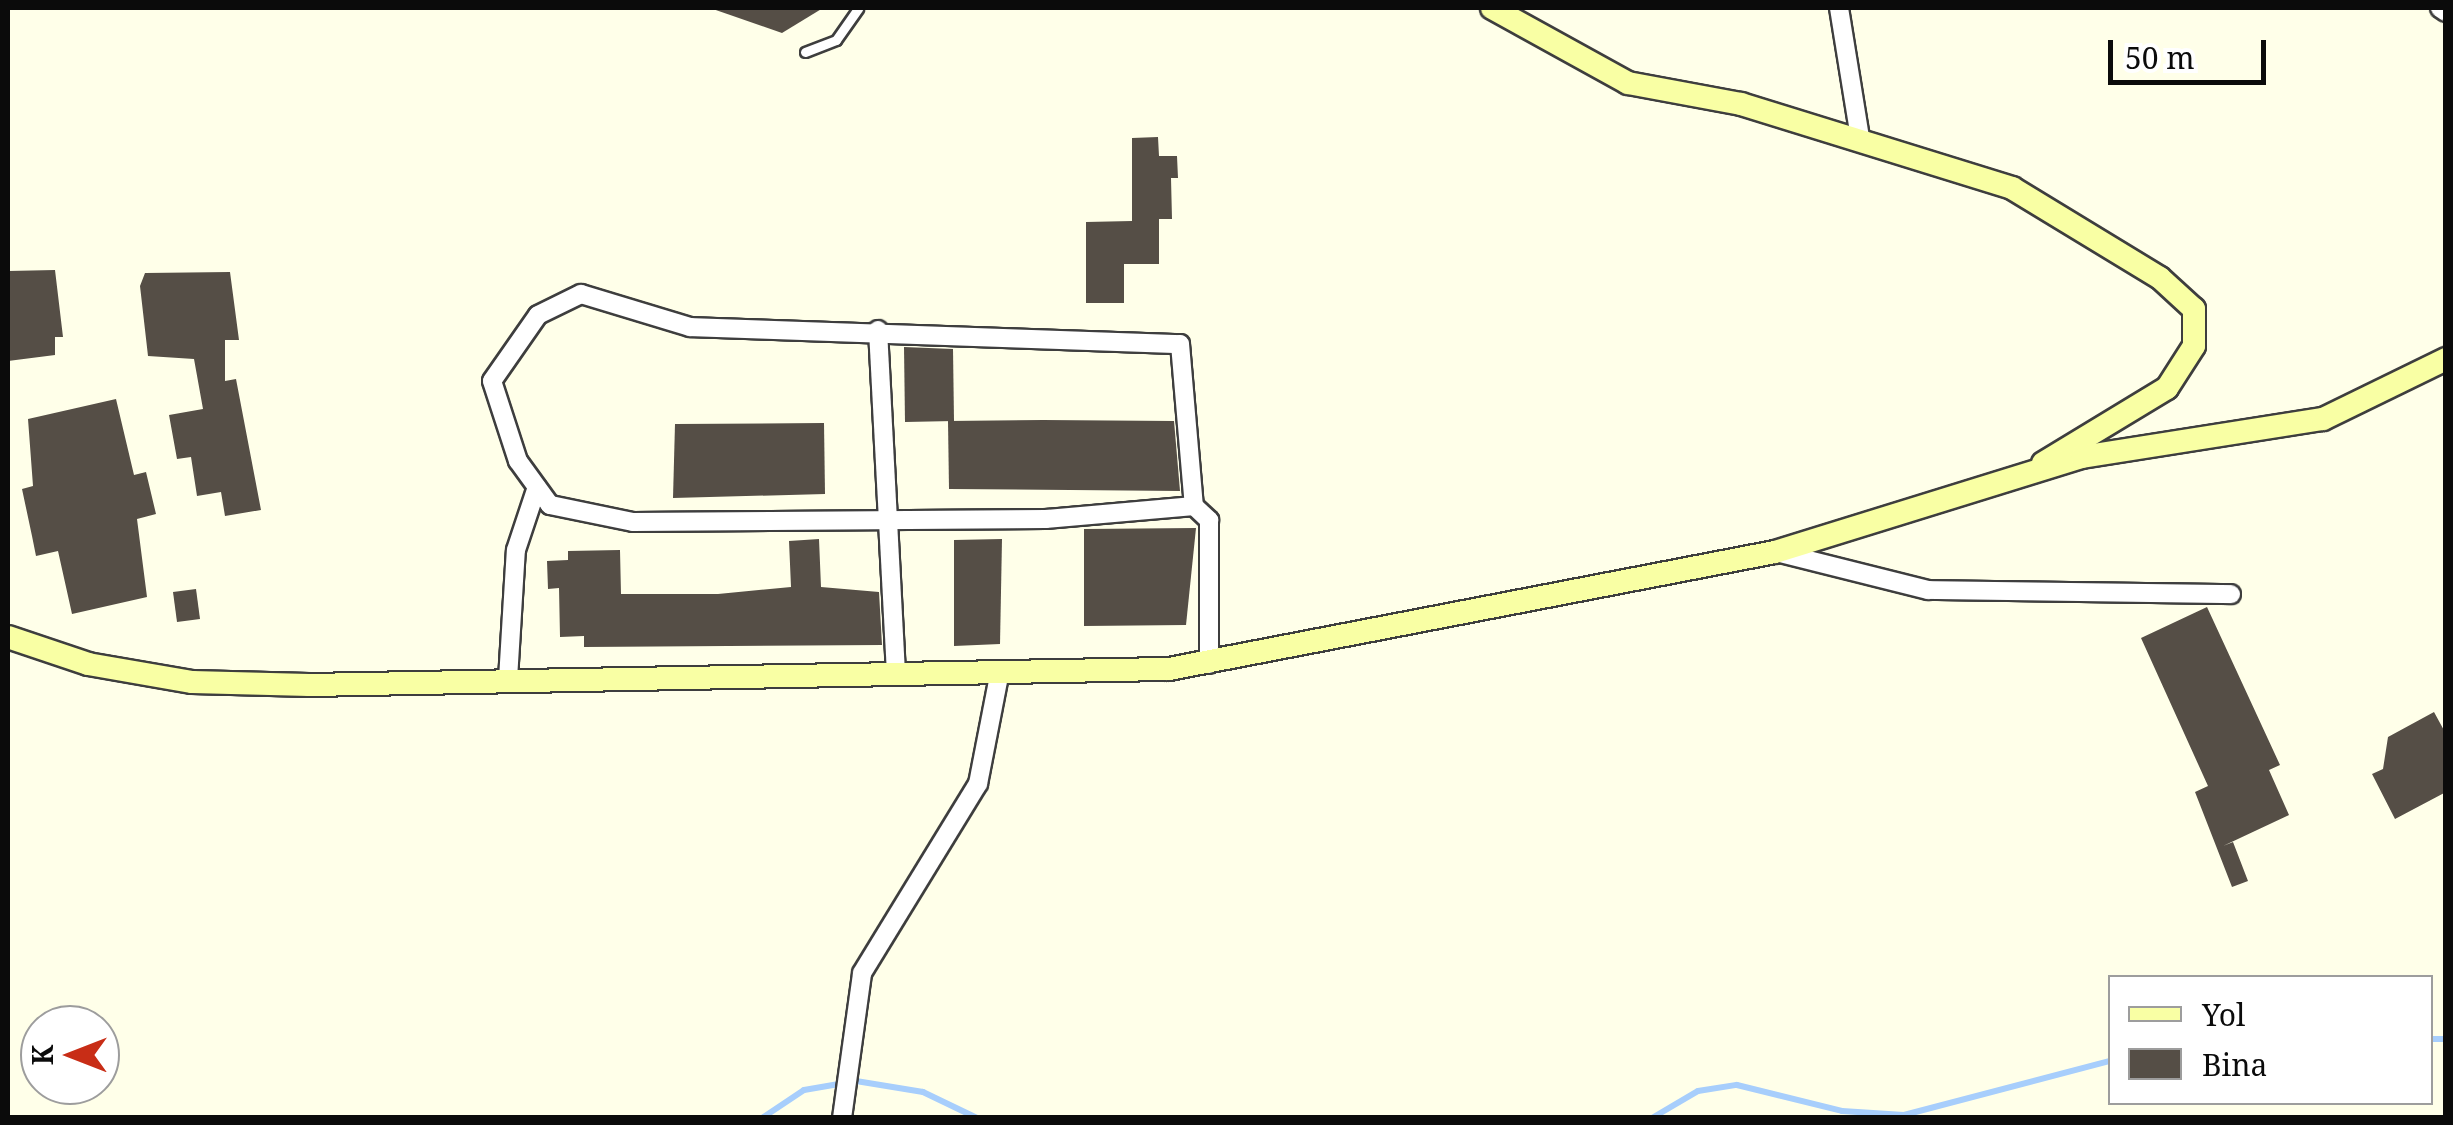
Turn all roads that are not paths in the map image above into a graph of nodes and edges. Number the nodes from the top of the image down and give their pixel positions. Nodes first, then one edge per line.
1 (858, 8) edge
2 (1492, 8) edge
3 (1839, 8) edge
4 (806, 52) dead end
5 (1860, 137) junction
6 (878, 330) junction
7 (2446, 359) edge
8 (2028, 474) junction
9 (537, 486) junction
10 (1194, 506) junction
11 (885, 522) junction
12 (1776, 552) junction
13 (2230, 594) dead end
14 (8, 637) edge
15 (1209, 664) junction
16 (896, 671) junction
17 (1000, 672) junction
18 (508, 679) junction
19 (842, 1118) edge

1 - 4 lane
2 - 5 street
3 - 5 street
5 - 8 street
6 - 9 street
6 - 10 street
6 - 11 street
7 - 8 street
8 - 12 street
9 - 11 street
9 - 18 street
10 - 11 street
10 - 15 street
11 - 16 street
12 - 13 street
12 - 15 street
14 - 18 street
15 - 17 street
16 - 17 street
16 - 18 street
17 - 19 street

